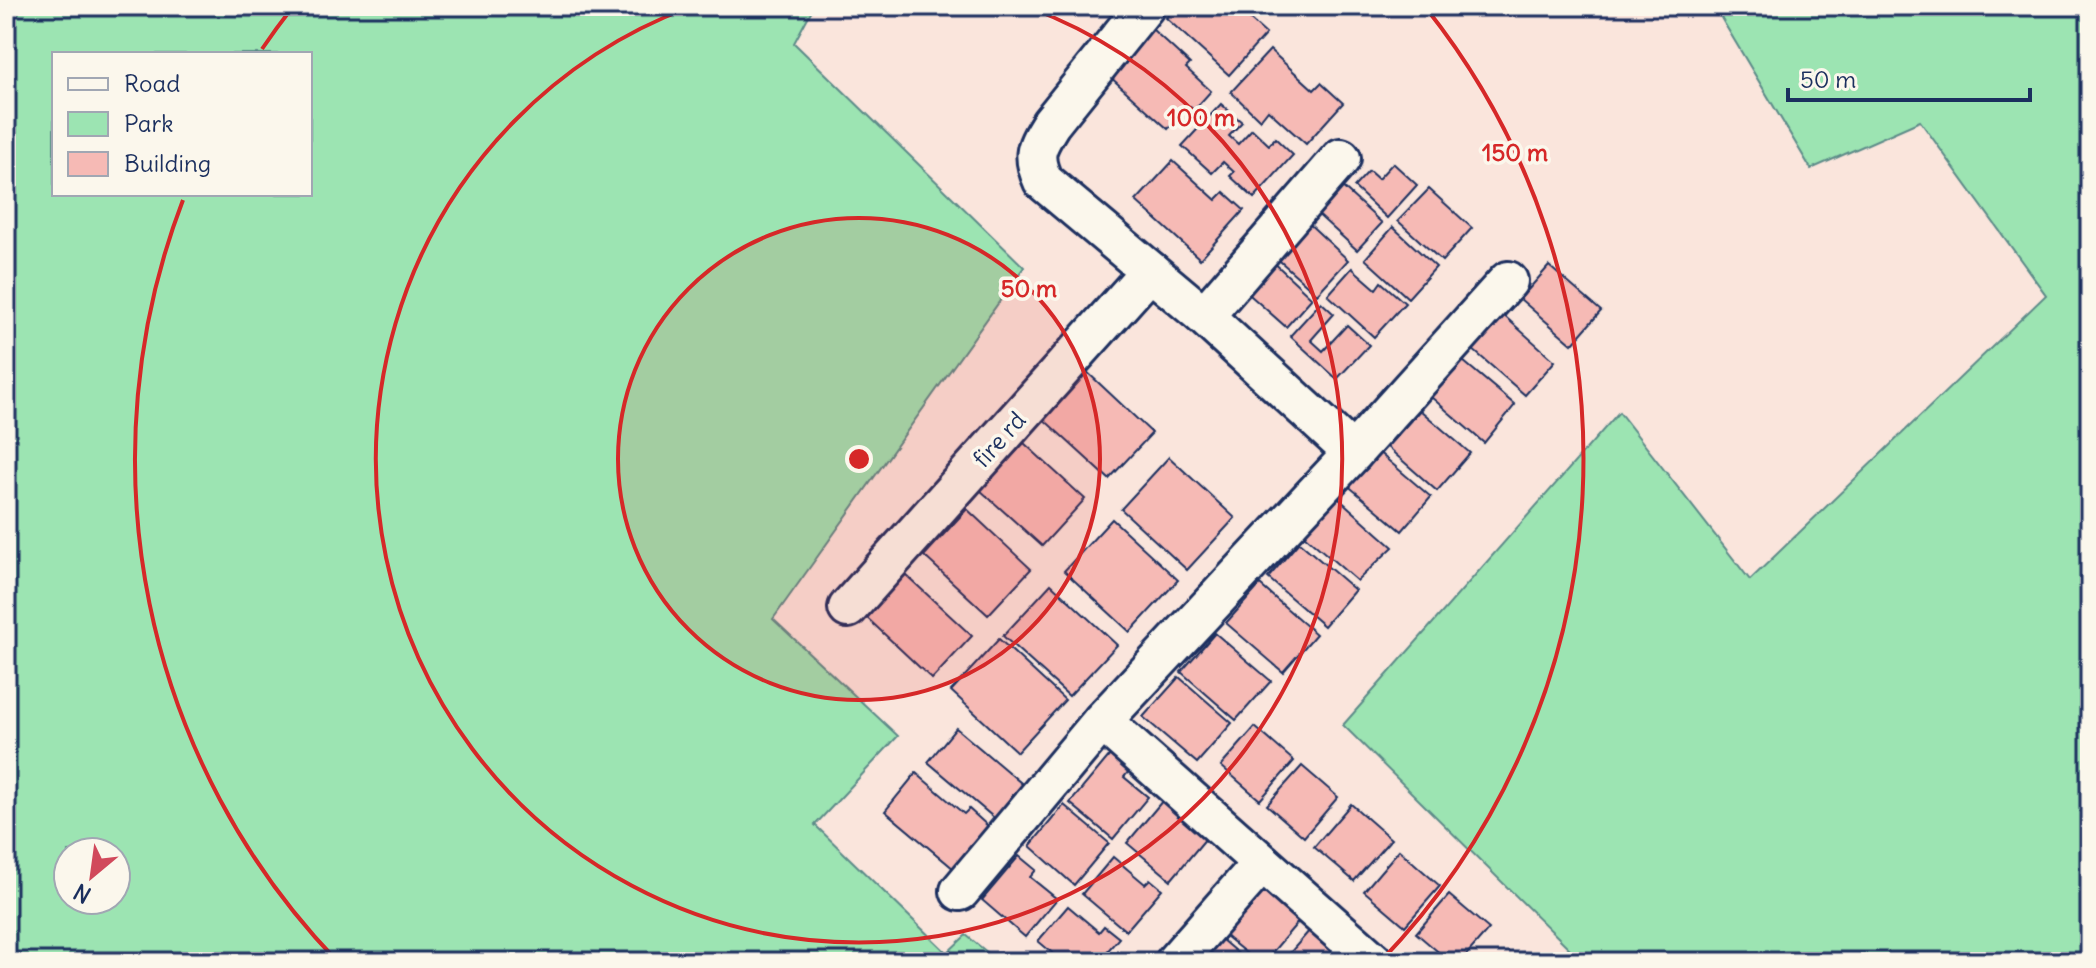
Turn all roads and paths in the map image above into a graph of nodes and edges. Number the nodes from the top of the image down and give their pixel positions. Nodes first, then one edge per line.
1 (1145, 6) edge
2 (1341, 158) dead end
3 (1150, 271) junction
4 (1508, 281) dead end
5 (1204, 316) junction
6 (1353, 453) junction
7 (848, 608) dead end
8 (1102, 721) junction
9 (1262, 863) junction
10 (960, 891) dead end
11 (1175, 962) edge
12 (1374, 962) edge

1 - 3 street
2 - 5 street
3 - 5 street
3 - 7 street, fire rd
4 - 6 street
5 - 6 street
6 - 8 street
8 - 9 street
8 - 10 street
9 - 11 street
9 - 12 street

